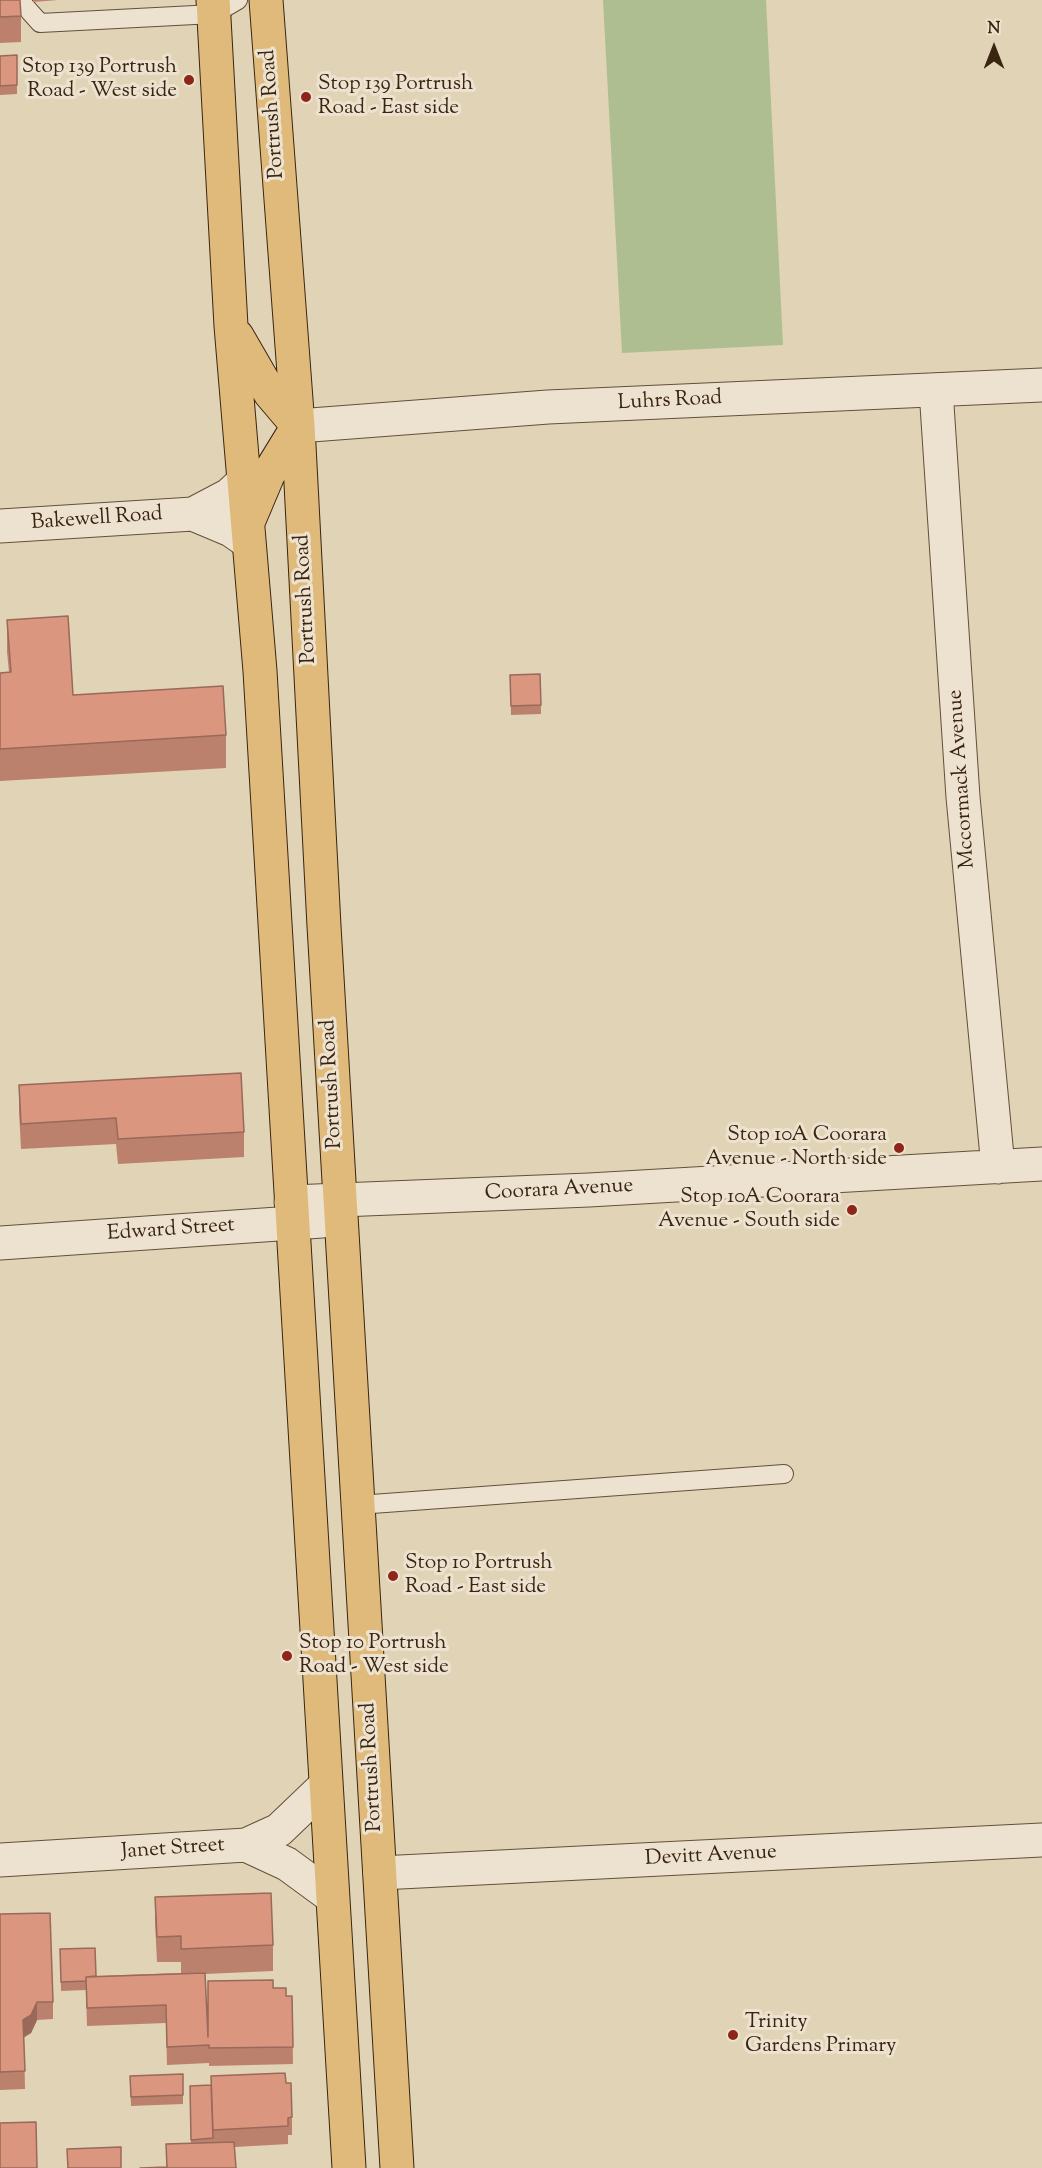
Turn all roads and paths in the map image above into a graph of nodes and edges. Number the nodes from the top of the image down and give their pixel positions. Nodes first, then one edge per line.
1 (23, 0) edge
2 (266, 0) edge
3 (222, 4) edge
4 (231, 326) junction
5 (1042, 385) edge
6 (936, 390) junction
7 (298, 426) junction
8 (243, 482) junction
9 (193, 514) junction
10 (0, 526) edge
11 (247, 535) junction
12 (1042, 1164) edge
13 (998, 1167) junction
14 (341, 1210) junction
15 (291, 1212) junction
16 (0, 1243) edge
17 (784, 1474) dead end
18 (358, 1505) junction
19 (325, 1786) junction
20 (1042, 1840) edge
21 (246, 1845) junction
22 (0, 1860) edge
23 (380, 1873) junction
24 (332, 1897) junction
25 (349, 2168) edge
26 (397, 2168) edge

1 - 3 lane
2 - 7 highway, Portrush Road
3 - 4 highway
4 - 7 highway
4 - 8 highway
5 - 6 street, Luhrs Road
6 - 7 street, Luhrs Road
6 - 13 street, Mccormack Avenue
7 - 11 highway
7 - 14 highway, Portrush Road
8 - 9 street, Bakewell Road
8 - 11 highway
9 - 10 street, Bakewell Road
9 - 11 street, Bakewell Road
11 - 15 highway
12 - 13 street, Coorara Avenue
13 - 14 street, Coorara Avenue
14 - 15 street, Edward Street
14 - 18 highway, Portrush Road
15 - 16 street, Edward Street
15 - 19 highway
17 - 18 lane
18 - 23 highway, Portrush Road
19 - 21 street
19 - 24 highway
20 - 23 street, Devitt Avenue
21 - 22 street, Janet Street
21 - 24 street, Janet Street
23 - 26 highway, Portrush Road
24 - 25 highway

